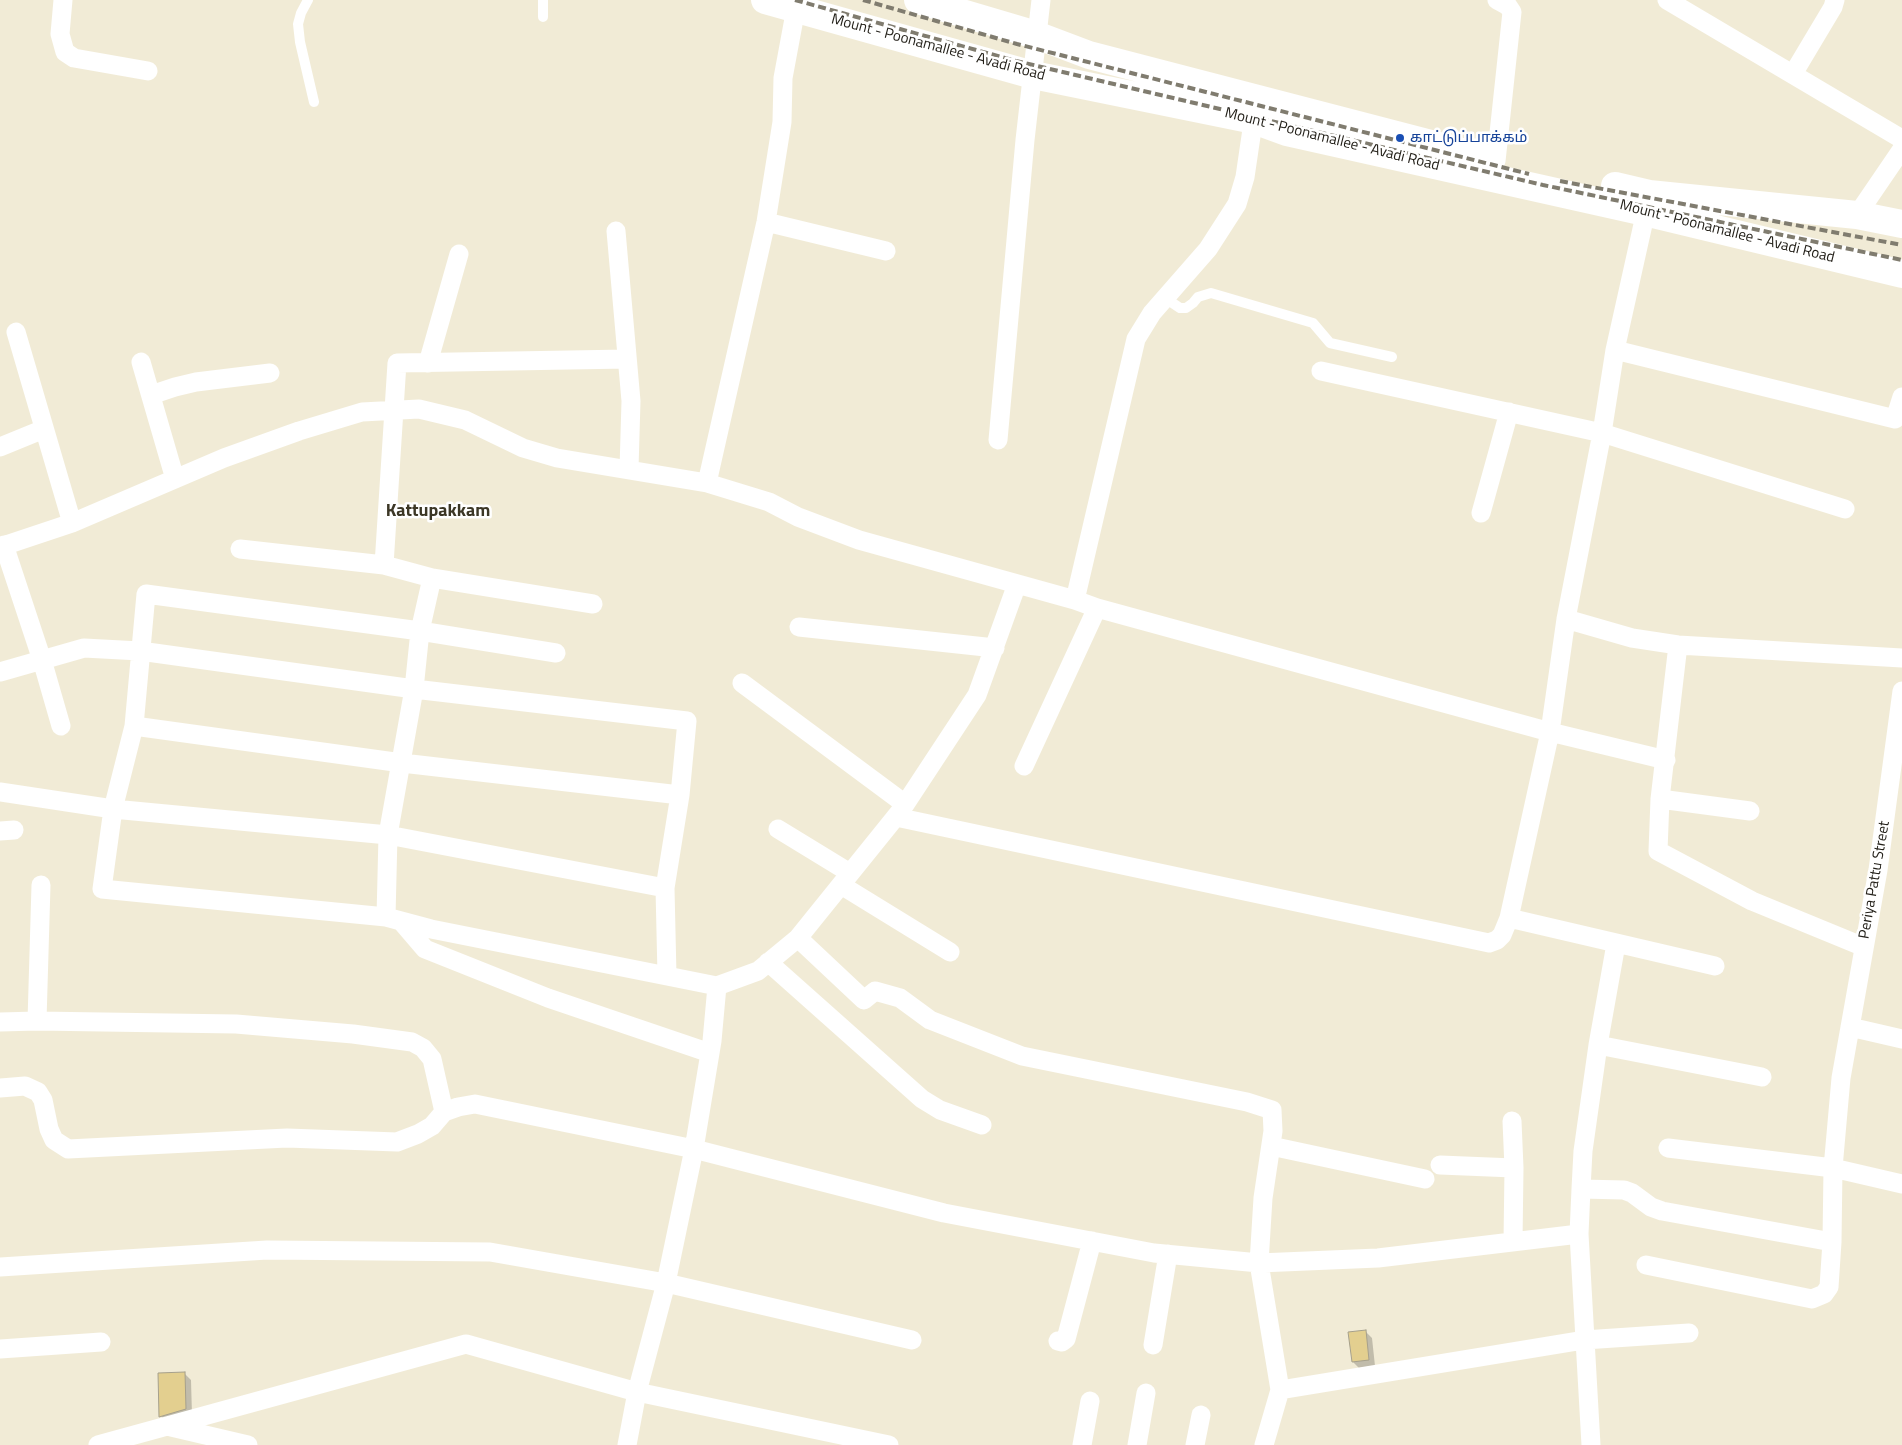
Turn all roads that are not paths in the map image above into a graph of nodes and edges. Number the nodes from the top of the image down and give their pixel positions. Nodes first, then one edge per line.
1 (63, 0) edge
2 (308, 0) edge
3 (543, 0) edge
4 (765, 0) edge
5 (918, 0) edge
6 (1041, 0) edge
7 (1497, 0) edge
8 (1667, 0) edge
9 (1835, 0) edge
10 (796, 8) junction
11 (543, 16) dead end
12 (1036, 35) junction
13 (148, 71) dead end
14 (1793, 74) junction
15 (1033, 75) junction
16 (314, 102) dead end
17 (1255, 109) junction
18 (1902, 139) edge
19 (1902, 149) edge
20 (1496, 161) junction
21 (1647, 203) junction
22 (1857, 215) junction
23 (766, 222) junction
24 (1902, 224) edge
25 (616, 231) dead end
26 (886, 251) dead end
27 (458, 254) dead end
28 (1902, 274) edge
29 (1165, 298) junction
30 (16, 332) dead end
31 (1615, 350) junction
32 (1392, 357) dead end
33 (628, 359) junction
34 (141, 362) dead end
35 (428, 363) junction
36 (1321, 371) dead end
37 (270, 373) dead end
38 (151, 396) junction
39 (1902, 397) edge
40 (396, 409) junction
41 (1509, 412) junction
42 (44, 429) junction
43 (1602, 433) junction
44 (998, 440) dead end
45 (0, 447) edge
46 (629, 469) junction
47 (176, 479) junction
48 (707, 483) junction
49 (1845, 509) dead end
50 (1480, 513) dead end
51 (72, 523) junction
52 (2, 546) edge
53 (240, 549) dead end
54 (384, 565) junction
55 (432, 578) junction
56 (1017, 584) junction
57 (1075, 600) junction
58 (593, 604) dead end
59 (1096, 608) junction
60 (1566, 619) junction
61 (799, 627) dead end
62 (420, 631) junction
63 (1678, 645) junction
64 (994, 648) junction
65 (140, 651) junction
66 (556, 653) dead end
67 (1902, 658) edge
68 (42, 660) junction
69 (0, 672) edge
70 (742, 683) dead end
71 (414, 689) junction
72 (1902, 691) edge
73 (61, 726) dead end
74 (134, 726) junction
75 (1550, 732) junction
76 (1666, 760) junction
77 (402, 763) junction
78 (1024, 766) dead end
79 (1, 789) edge
80 (680, 795) junction
81 (1660, 799) junction
82 (113, 809) junction
83 (900, 810) junction
84 (1750, 811) dead end
85 (778, 828) dead end
86 (388, 835) junction
87 (845, 879) junction
88 (41, 885) dead end
89 (665, 888) junction
90 (1509, 918) junction
91 (393, 919) junction
92 (798, 938) junction
93 (1616, 944) junction
94 (1864, 947) junction
95 (950, 952) dead end
96 (768, 962) junction
97 (1715, 966) dead end
98 (667, 976) junction
99 (717, 986) junction
100 (37, 1021) junction
101 (0, 1022) edge
102 (1850, 1027) junction
103 (1902, 1039) edge
104 (1598, 1045) junction
105 (710, 1053) junction
106 (1762, 1077) dead end
107 (0, 1088) edge
108 (444, 1112) junction
109 (1512, 1121) dead end
110 (982, 1125) dead end
111 (1271, 1146) junction
112 (1668, 1148) dead end
113 (694, 1149) junction
114 (1440, 1165) dead end
115 (1514, 1168) junction
116 (1833, 1168) junction
117 (1425, 1179) dead end
118 (1902, 1184) edge
119 (1581, 1189) junction
120 (1579, 1234) junction
121 (1092, 1241) junction
122 (1513, 1242) junction
123 (1832, 1242) junction
124 (1168, 1254) junction
125 (1259, 1263) junction
126 (1646, 1265) dead end
127 (0, 1266) edge
128 (666, 1283) junction
129 (1689, 1333) dead end
130 (912, 1340) dead end
131 (1584, 1340) junction
132 (1058, 1341) dead end
133 (101, 1342) dead end
134 (1153, 1345) dead end
135 (0, 1349) edge
136 (1280, 1390) junction
137 (638, 1392) junction
138 (1146, 1393) dead end
139 (1090, 1401) dead end
140 (1201, 1415) dead end
141 (170, 1433) edge
142 (98, 1445) edge
143 (248, 1445) edge
144 (627, 1445) edge
145 (890, 1445) edge
146 (1082, 1445) edge
147 (1137, 1445) edge
148 (1195, 1445) edge
149 (1264, 1445) edge
150 (1591, 1445) edge

1 - 13 street
2 - 16 lane
3 - 11 lane
4 - 10 main road, Mount - Poonamallee - Avadi Road
5 - 12 main road, Mount - Poonamallee - Avadi Road
6 - 12 street
7 - 20 street
8 - 14 street
9 - 14 street
10 - 15 main road, Mount - Poonamallee - Avadi Road
10 - 23 street
12 - 15 street
12 - 17 main road, Mount - Poonamallee - Avadi Road
14 - 18 street
15 - 17 main road, Mount - Poonamallee - Avadi Road
15 - 44 street
17 - 20 main road, Mount - Poonamallee - Avadi Road
17 - 21 main road, Mount - Poonamallee - Avadi Road
17 - 29 street
19 - 22 street
20 - 21 main road, Mount - Poonamallee - Avadi Road
21 - 22 main road, Mount - Poonamallee - Avadi Road
21 - 28 main road, Mount - Poonamallee - Avadi Road
21 - 31 street
22 - 24 main road, Mount - Poonamallee - Avadi Road
23 - 26 street
23 - 48 street
25 - 33 street
27 - 35 street
29 - 32 lane
29 - 57 street
30 - 42 street
31 - 39 street
31 - 43 street
33 - 35 street
33 - 46 street
34 - 38 street
35 - 40 street
36 - 41 street
37 - 38 street
38 - 47 street
40 - 46 street
40 - 47 street
40 - 54 street
41 - 43 street
41 - 50 street
42 - 45 street
42 - 51 street
43 - 49 street
43 - 60 street
46 - 48 street
47 - 51 street
48 - 56 street
51 - 52 street
52 - 68 street
53 - 54 street
54 - 55 street
55 - 58 street
55 - 62 street
56 - 57 street
56 - 64 street
57 - 59 street
59 - 75 street
59 - 78 street
60 - 63 street
60 - 75 street
61 - 64 street
62 - 65 street
62 - 66 street
62 - 71 street
63 - 67 street
63 - 76 street
64 - 83 street
65 - 68 street
65 - 71 street
65 - 74 street
68 - 69 street
68 - 73 street
70 - 83 street
71 - 77 street
71 - 80 street
72 - 94 street, Periya Pattu Street
74 - 77 street
74 - 82 street
75 - 76 street
75 - 90 street
76 - 81 street
77 - 80 street
77 - 86 street
79 - 82 street
80 - 89 street
81 - 84 street
81 - 94 street
82 - 86 street
82 - 91 street
83 - 87 street
83 - 90 street
85 - 87 street
86 - 89 street
86 - 91 street
87 - 92 street
87 - 95 street
88 - 100 street
89 - 98 street
90 - 93 street
91 - 98 street
91 - 105 street
92 - 96 street
92 - 111 street
93 - 97 street
93 - 104 street
94 - 102 street, Periya Pattu Street
96 - 99 street
96 - 110 street
98 - 99 street
99 - 105 street
100 - 101 street
100 - 108 street
102 - 103 street
102 - 116 street, Periya Pattu Street
104 - 106 street
104 - 119 street
105 - 113 street
107 - 108 street
108 - 113 street
109 - 115 street
111 - 117 street
111 - 125 street
112 - 116 street
113 - 121 street
113 - 128 street
114 - 115 street
115 - 122 street
116 - 118 street
116 - 123 street, Periya Pattu Street
119 - 120 street
119 - 123 street
120 - 122 street
120 - 131 street
121 - 124 street
121 - 132 street
122 - 125 street
123 - 126 street, Periya Pattu Street
124 - 125 street
124 - 134 street
125 - 136 street
127 - 128 street
128 - 130 street
128 - 137 street
129 - 131 street
131 - 136 street
131 - 150 street
133 - 135 street
136 - 149 street
137 - 141 street
137 - 144 street
137 - 145 street
138 - 147 street
139 - 146 street
140 - 148 street
141 - 142 street
141 - 143 street

